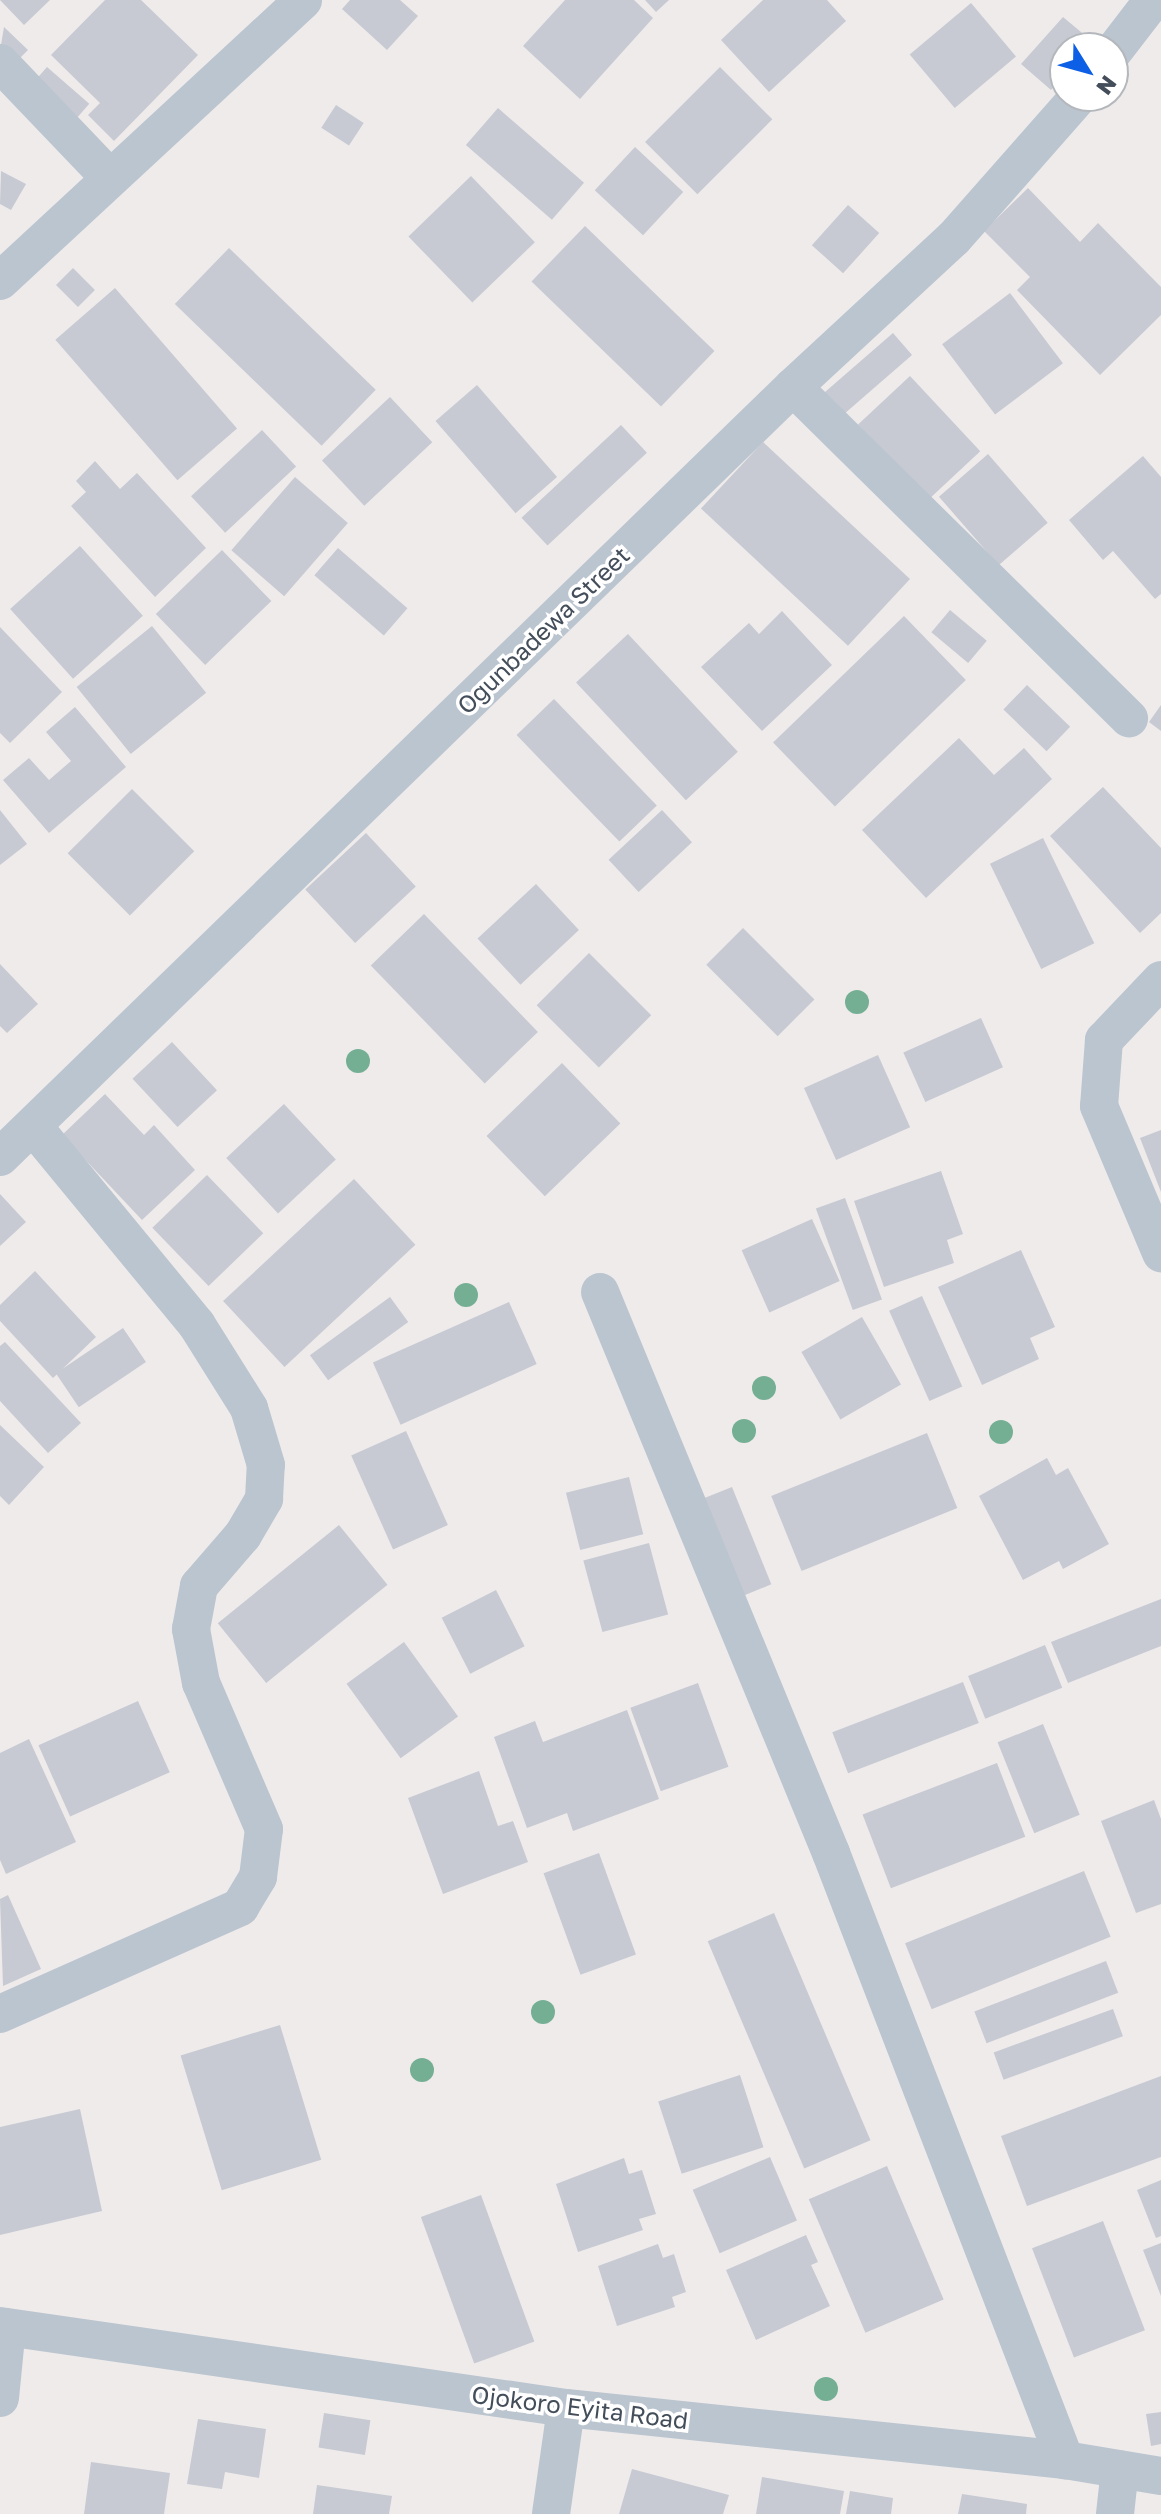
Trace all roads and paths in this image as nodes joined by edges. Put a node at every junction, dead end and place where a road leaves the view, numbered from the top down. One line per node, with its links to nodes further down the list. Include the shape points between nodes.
1 (303, 0): 6 (street)
2 (1153, 0): 3 (street)
3 (1128, 32)
4 (0, 63): 6 (street)
5 (1065, 112): 8 (street, Ogunbadewa Street, via 954,238)
6 (110, 178): 7 (street)
7 (0, 281)
8 (793, 387): 9 (street); 11 (street, Ogunbadewa Street)
9 (1129, 718)
10 (1161, 980): 13 (street, via 1104,1040 1099,1106)
11 (33, 1126): 12 (street, Ogunbadewa Street); 15 (street, via 197,1325 249,1408 266,1465 264,1499 243,1535 199,1586 191,1629 201,1683 264,1829 258,1877 240,1907)
12 (0, 1157)
13 (1161, 1253)
14 (600, 1292): 19 (street, via 831,1853)
15 (0, 2014)
16 (4, 2326): 17 (street); 18 (street, Ojokoro Eyita Road)
17 (0, 2398)
18 (566, 2408): 19 (street, Ojokoro Eyita Road); 22 (street)
19 (1065, 2460): 20 (street, Ojokoro Eyita Road)
20 (1120, 2469): 21 (street, Ojokoro Eyita Road); 23 (street)
21 (1161, 2476)
22 (551, 2514)
23 (1115, 2514)

